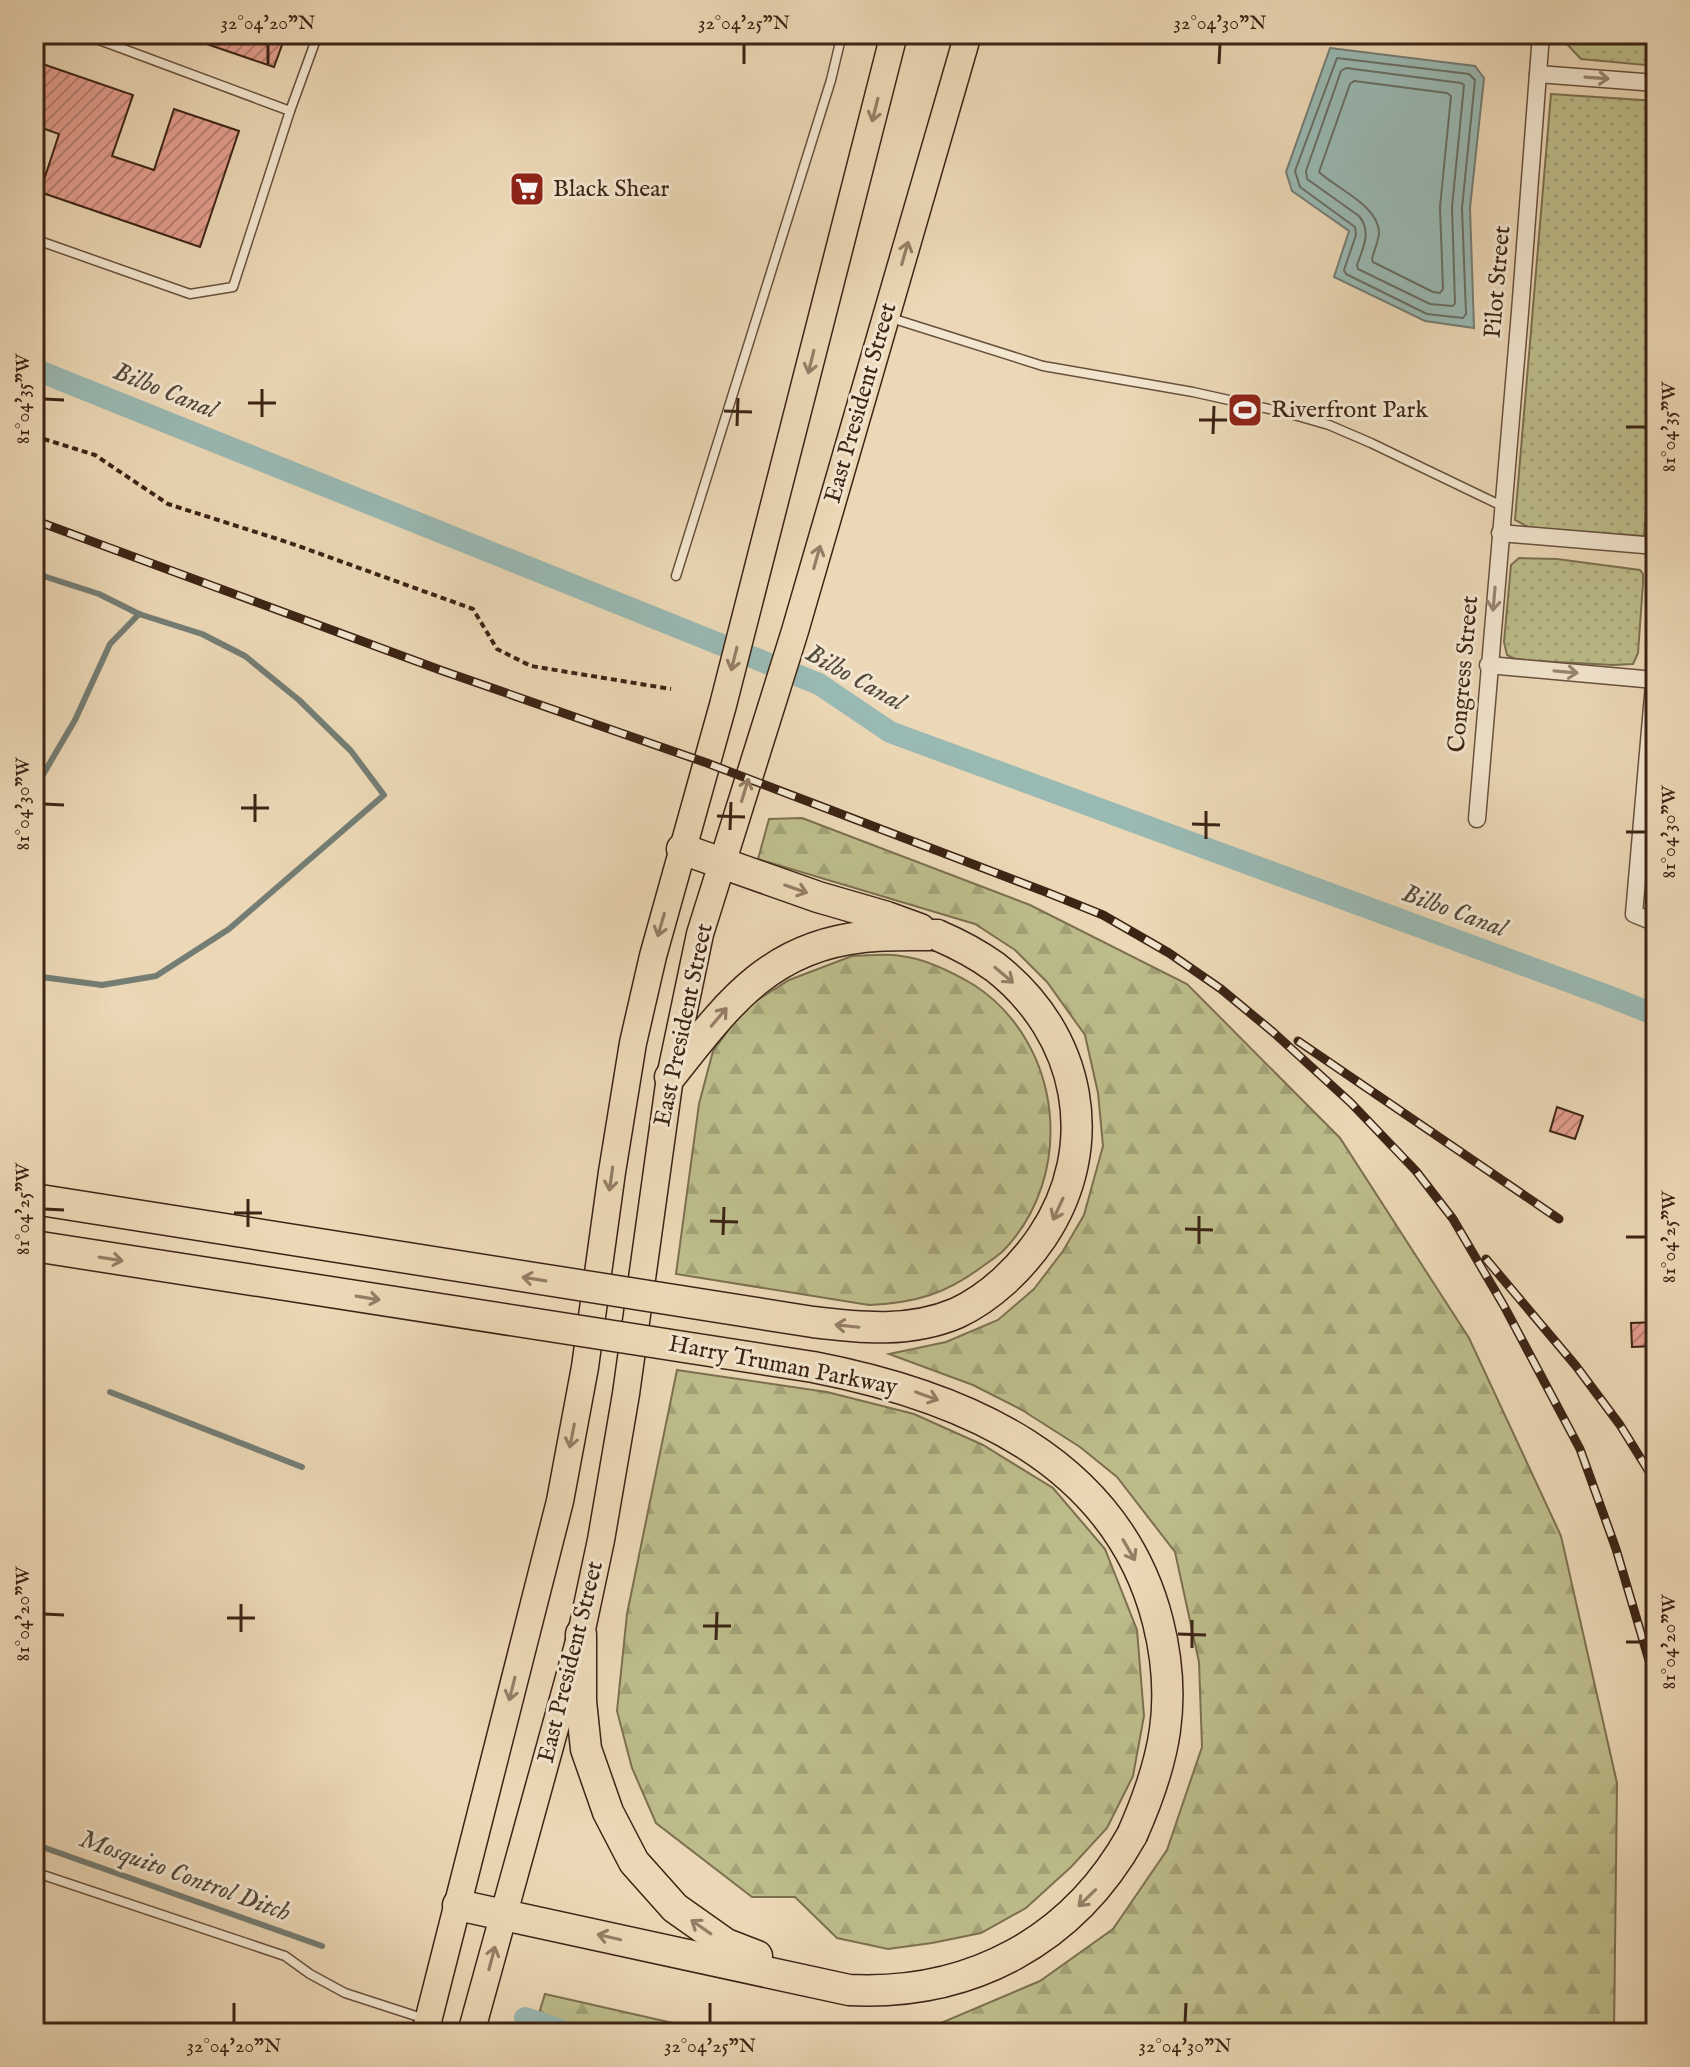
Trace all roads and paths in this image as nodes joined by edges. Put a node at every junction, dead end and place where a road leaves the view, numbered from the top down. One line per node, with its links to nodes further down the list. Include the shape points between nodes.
1 (83, 34): 9 (lane)
2 (318, 34): 9 (lane)
3 (842, 34): 16 (lane)
4 (894, 34): 23 (main road, East President Street, one-way to 23)
5 (968, 34): 11 (main road, East President Street, one-way to 5)
6 (1541, 34): 7 (street, Pilot Street)
7 (1538, 74): 8 (street, one-way to 8); 13 (street, Pilot Street)
8 (1656, 83)
9 (290, 111): 10 (lane, via 233,287 190,294)
10 (34, 239)
11 (886, 317): 13 (lane, via 1043,366 1193,392 1329,425); 24 (main road, East President Street, one-way to 11)
12 (34, 436): 20 (path, via 95,455 168,504 473,609 497,649 531,666)
13 (1502, 506): 14 (street, Pilot Street)
14 (1500, 533): 15 (street); 18 (street, Congress Street, one-way to 18)
15 (1656, 546)
16 (676, 576)
17 (1656, 661): 19 (street)
18 (1488, 665): 19 (street, one-way to 19); 22 (street, Congress Street)
19 (1655, 680): 21 (street)
20 (671, 689)
21 (1652, 743): 25 (street, via 1634,914)
22 (1477, 819)
23 (682, 849): 24 (highway, Harry Truman Parkway); 32 (main road, East President Street, one-way to 32, via 633,1043 560,1501)
24 (723, 864): 26 (highway, Harry Truman Parkway, one-way to 26); 27 (main road, East President Street, via 700,934)
25 (1656, 923)
26 (937, 935): 27 (highway, one-way to 26, via 751,984 804,950 861,937); 28 (highway, Harry Truman Parkway, one-way to 28, bridge, via 996,968 1039,1012 1067,1067 1077,1125 1065,1193 1031,1254 973,1304 935,1320 895,1328 813,1322)
27 (670, 1077): 30 (main road, East President Street, via 626,1394)
28 (34, 1199)
29 (34, 1246): 34 (highway, Harry Truman Parkway, one-way to 34, bridge, via 856,1375 933,1398 1005,1432 1068,1474 1095,1500 1132,1555 1162,1639 1168,1715 1150,1795 1118,1861 1097,1889 1013,1956 945,1982 879,1992)
30 (581, 1634): 33 (main road, East President Street); 34 (highway, one-way to 30, via 726,1944 675,1908 634,1862 608,1812 586,1749)
31 (34, 1872): 35 (lane, via 285,1956 345,1993)
32 (458, 1905): 33 (highway); 35 (main road, East President Street)
33 (504, 1914): 34 (highway, one-way to 33); 36 (main road, East President Street, one-way to 33)
34 (849, 1990)
35 (427, 2026)
36 (471, 2033)

